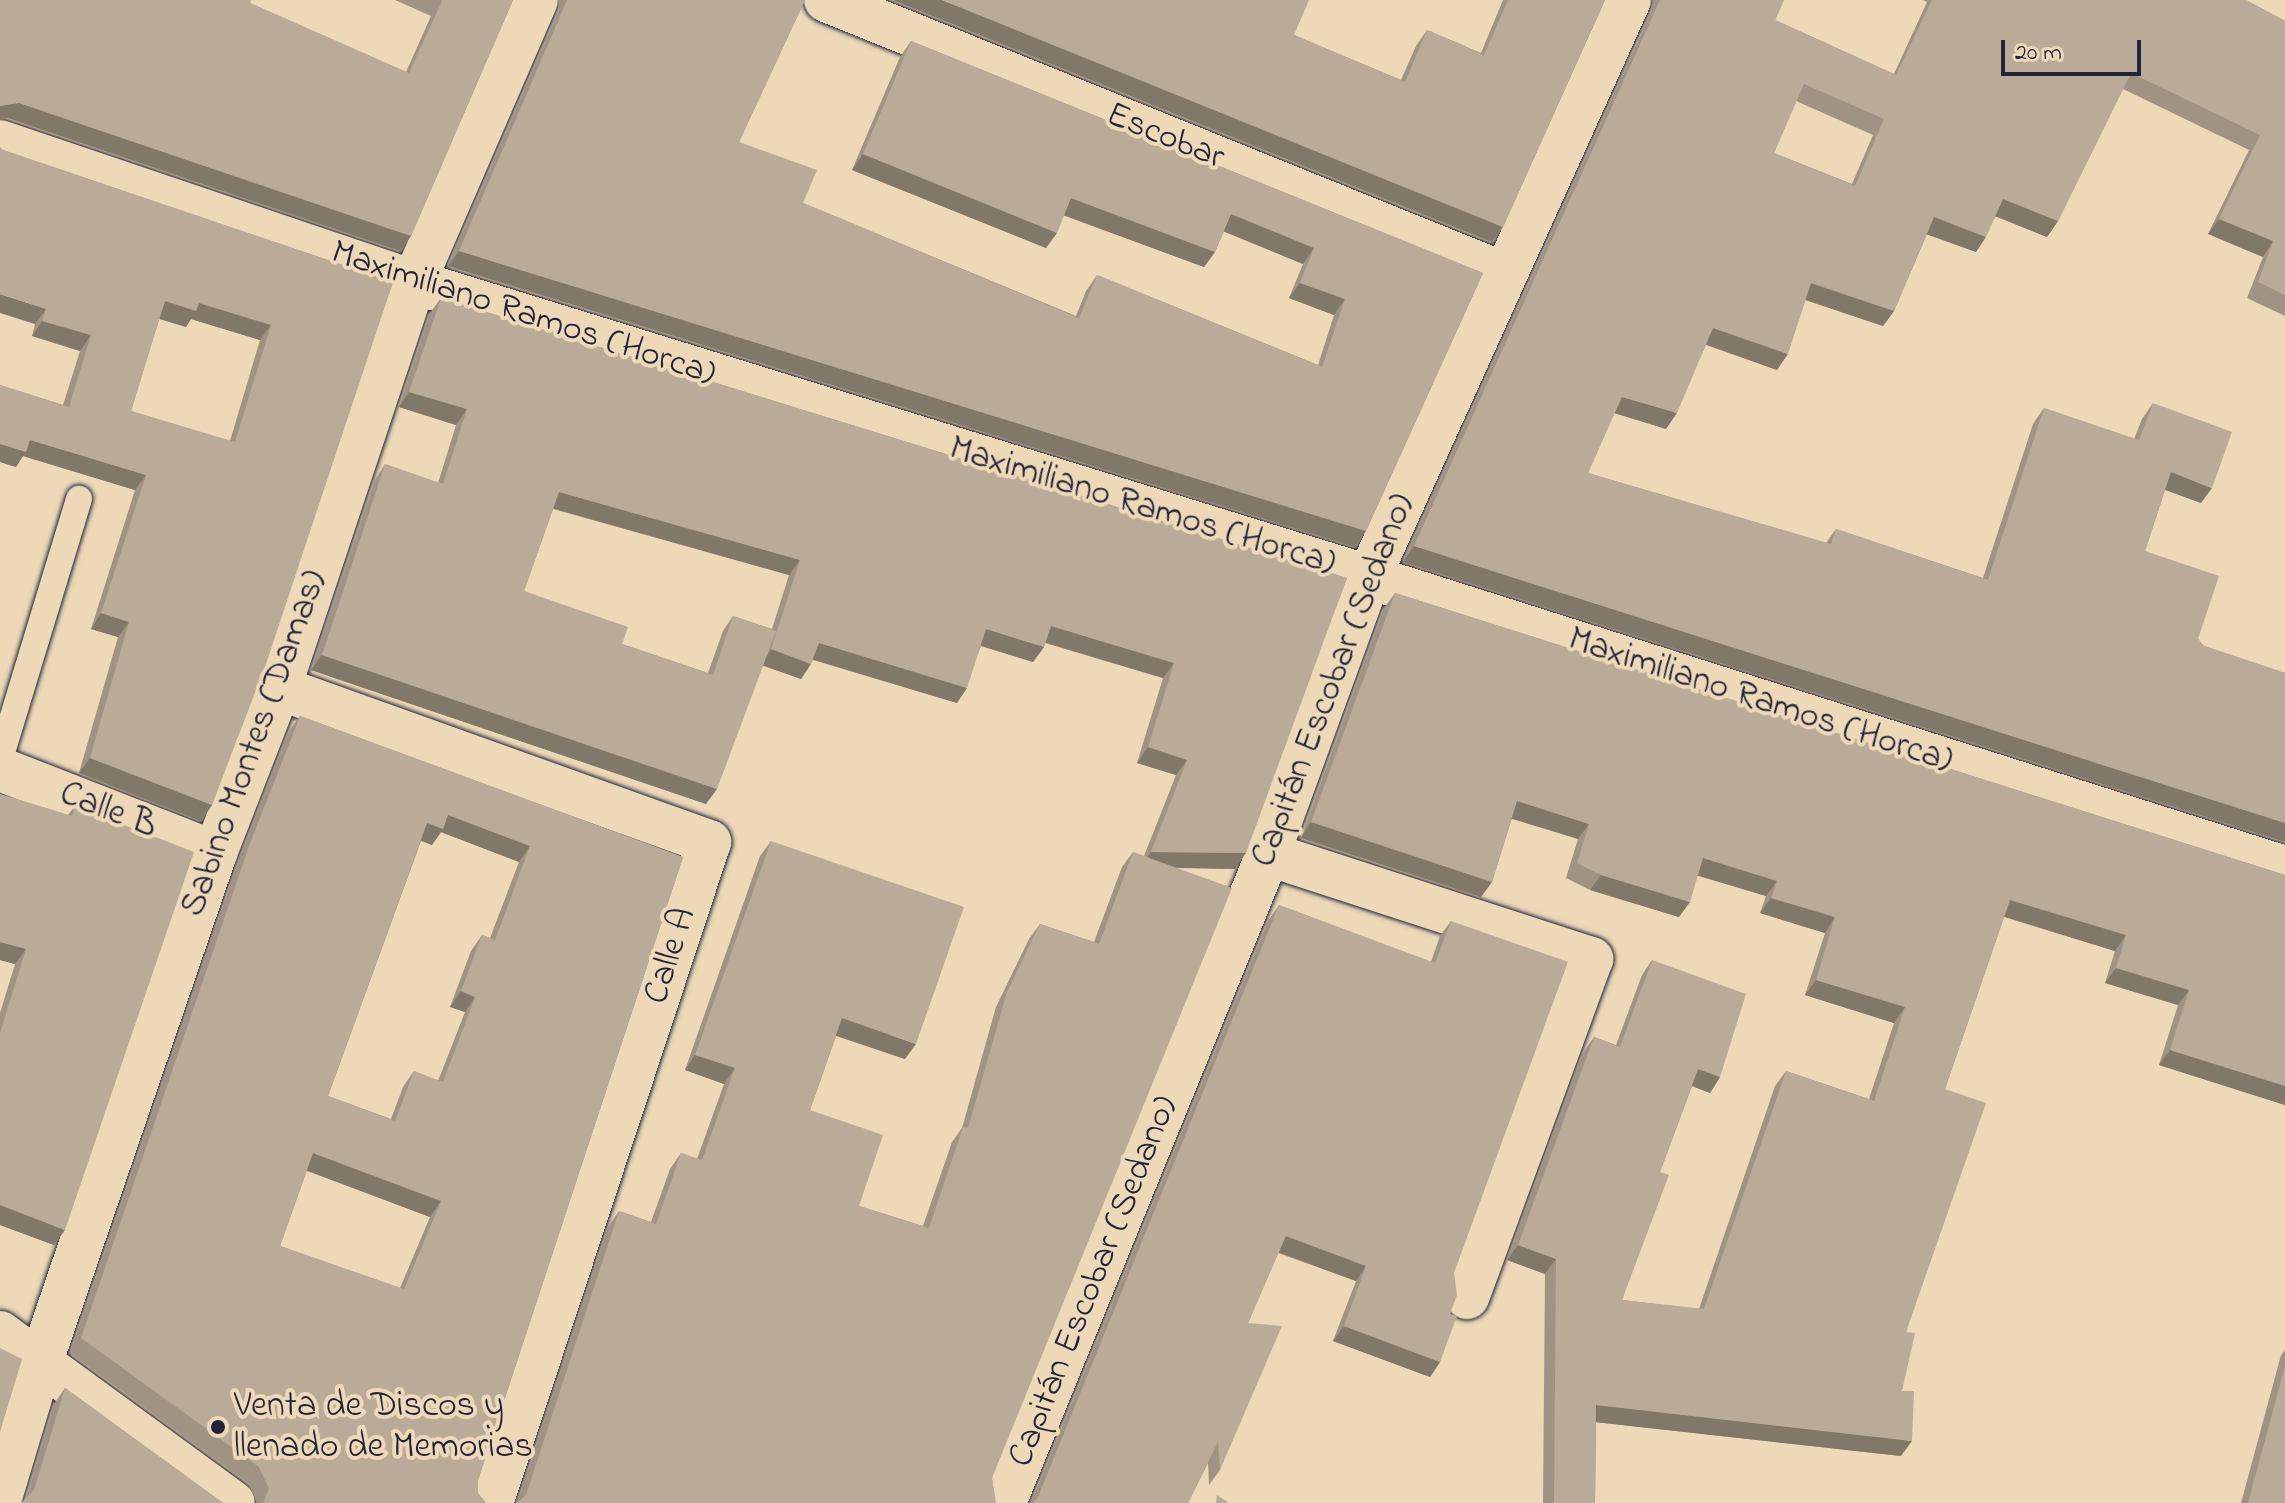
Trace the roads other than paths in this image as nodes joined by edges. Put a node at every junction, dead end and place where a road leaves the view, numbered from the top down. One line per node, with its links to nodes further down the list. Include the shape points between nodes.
1 (536, 0): 8 (street, Sabino Montes (Damas))
2 (826, 0): 7 (street, Escobar)
3 (1629, 0): 7 (street, Capitán Escobar (Sedano))
4 (2254, 0): 5 (street)
5 (2285, 14)
6 (0, 142): 8 (street, Maximiliano Ramos (Horca))
7 (1504, 274): 10 (street, Capitán Escobar (Sedano))
8 (414, 282): 10 (street, Maximiliano Ramos (Horca)); 11 (street, Sabino Montes (Damas))
9 (79, 499): 12 (lane)
10 (1369, 577): 15 (street, Capitán Escobar (Sedano)); 16 (street, Maximiliano Ramos (Horca))
11 (279, 688): 14 (street, Sabino Montes (Damas)); 22 (street, Calle A, via 709,842)
12 (0, 759)
13 (0, 769): 14 (street, Calle B)
14 (215, 853): 19 (street, Sabino Montes (Damas))
15 (1268, 854): 17 (street, via 1591,959); 23 (street, Capitán Escobar (Sedano))
16 (2285, 868)
17 (1467, 1297)
18 (0, 1333): 19 (street)
19 (41, 1361): 20 (street, Sabino Montes (Damas)); 21 (street)
20 (0, 1498)
21 (233, 1503)
22 (491, 1503)
23 (1004, 1503)

